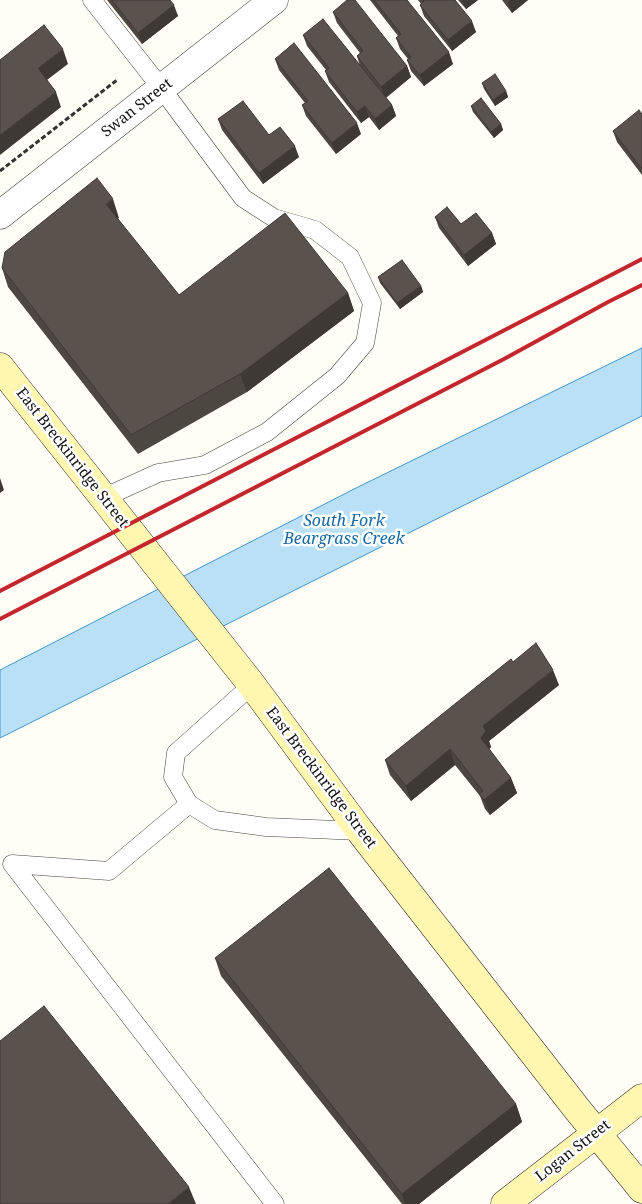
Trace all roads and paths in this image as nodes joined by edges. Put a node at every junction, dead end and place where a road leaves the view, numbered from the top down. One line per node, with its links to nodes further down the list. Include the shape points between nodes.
1 (92, 0): 3 (lane)
2 (274, 0): 4 (street, Swan Street)
3 (140, 62): 4 (lane); 5 (path)
4 (162, 89): 6 (street, Swan Street); 8 (lane, via 243,198 274,218 315,230 350,257 372,302 365,342 337,376 267,432 205,465 158,473)
5 (0, 171)
6 (0, 215)
7 (0, 367): 8 (street, East Breckinridge Street)
8 (103, 498): 9 (street, East Breckinridge Street)
9 (252, 684): 10 (lane, via 176,753 173,776); 11 (street, East Breckinridge Street)
10 (189, 804): 11 (lane, via 215,820 266,827); 12 (lane, via 109,871)
11 (360, 830): 14 (street, East Breckinridge Street)
12 (6, 862): 16 (lane)
13 (642, 1098): 14 (street, Logan Street)
14 (597, 1133): 15 (street, East Breckinridge Street); 17 (street, Logan Street)
15 (642, 1189)
16 (275, 1204)
17 (505, 1204)

